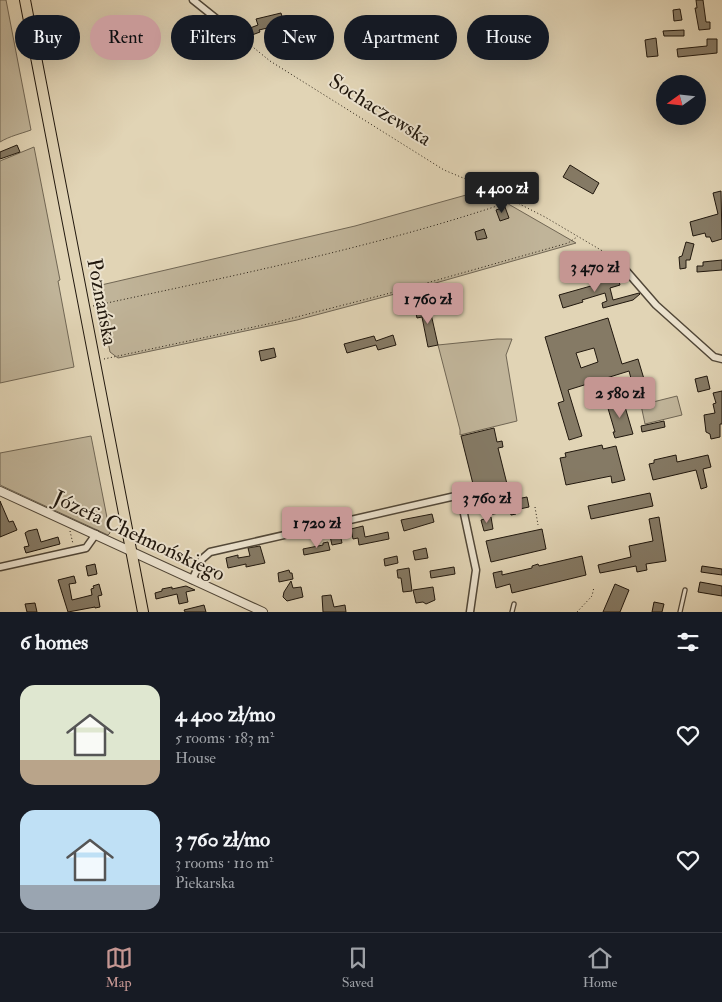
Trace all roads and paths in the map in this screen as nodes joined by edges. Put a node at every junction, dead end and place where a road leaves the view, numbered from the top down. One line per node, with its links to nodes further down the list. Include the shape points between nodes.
1 (25, 0): 17 (main road, Poznańska)
2 (192, 0): 3 (street)
3 (211, 15)
4 (254, 48): 5 (path, Sochaczewska, via 444,170)
5 (510, 199): 6 (path, Sochaczewska); 8 (path, via 448,222 371,243)
6 (577, 237): 7 (path, Sochaczewska); 9 (path, via 568,243 402,290 268,324)
7 (616, 259): 10 (street, via 656,305 714,357)
8 (91, 307)
9 (101, 359)
10 (722, 359)
11 (0, 491): 15 (street, Józefa Chełmońskiego)
12 (535, 507): 13 (path)
13 (538, 525)
14 (68, 528): 16 (path)
15 (96, 534): 16 (street, via 86,548); 17 (street, Józefa Chełmońskiego)
16 (74, 551): 18 (street)
17 (131, 551): 19 (street, Józefa Chełmońskiego); 23 (main road, Poznańska)
18 (0, 567)
19 (192, 580): 24 (street, Józefa Chełmońskiego); 25 (street, via 202,559 210,552 460,495 476,570)
20 (594, 587): 27 (path, via 592,596)
21 (685, 590): 28 (lane)
22 (514, 604): 26 (lane)
23 (143, 612)
24 (263, 612)
25 (470, 612)
26 (512, 612)
27 (577, 612)
28 (680, 612)

